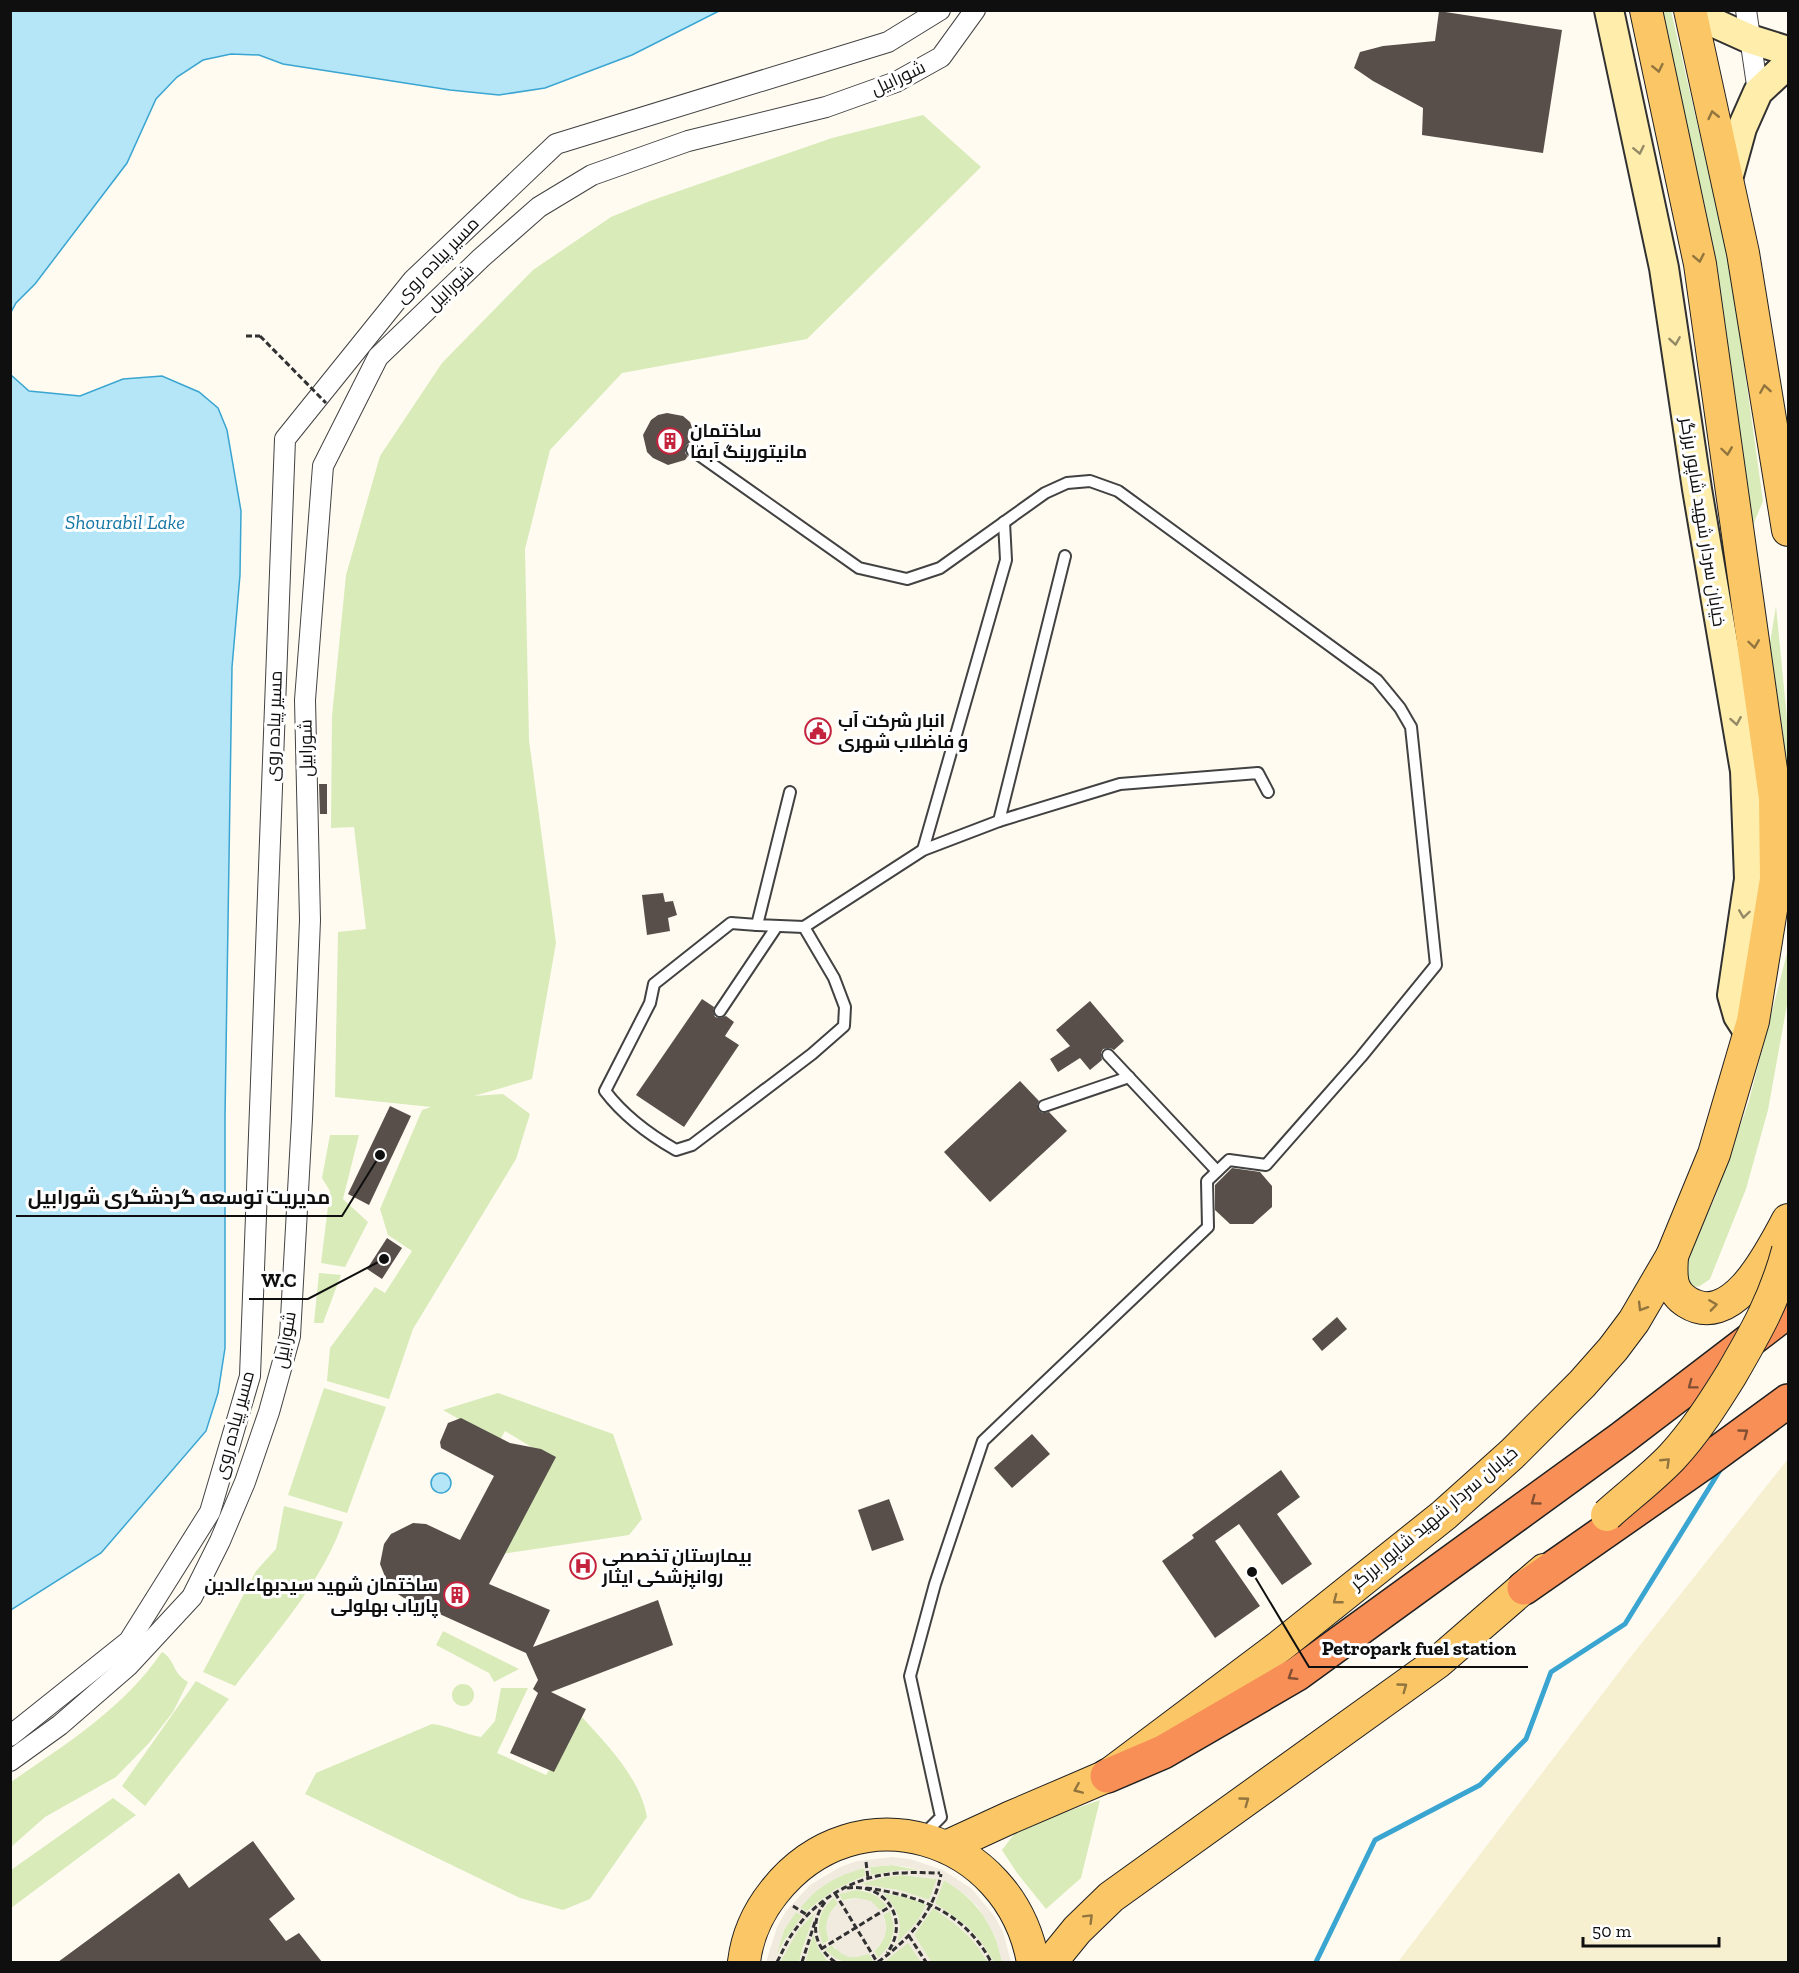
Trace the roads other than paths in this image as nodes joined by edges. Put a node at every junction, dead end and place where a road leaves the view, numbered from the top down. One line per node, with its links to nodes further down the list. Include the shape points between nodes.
1 (940, 10): 35 (street, مسیر پیاده روی, via 888,42 556,144 413,279 285,439 250,1376 210,1512 129,1641)
2 (975, 10): 36 (street, شورابیل, via 941,57 896,82 826,108 688,141 592,176 539,207 378,357 323,466 305,700 310,920 290,1336 245,1482 192,1597 128,1666 60,1725)
3 (1610, 10): 24 (main road, خیابان سردار شهید شاپور برزگر, one-way to 24, via 1664,268 1744,771 1749,879 1732,995 1738,1016)
4 (1646, 10): 24 (main road, خیابان سردار شهید شاپور برزگر, one-way to 24, via 1700,264 1775,798 1776,879)
5 (1746, 10): 7 (street)
6 (1690, 11): 7 (main road); 11 (main road, one-way to 6)
7 (1750, 39): 8 (main road); 10 (street)
8 (1788, 51)
9 (1788, 64): 10 (main road)
10 (1758, 92): 11 (main road, via 1742,128)
11 (1728, 179): 14 (main road, one-way to 11)
12 (692, 450): 13 (lane, via 859,568 879,574 907,579 940,568)
13 (1004, 522): 19 (lane, via 1006,560); 28 (lane, via 1045,493 1067,483 1090,481 1118,491 1377,680 1411,727 1436,965 1361,1058 1266,1165 1229,1160)
14 (1788, 530)
15 (1065, 556): 18 (lane)
16 (790, 792): 20 (lane)
17 (1268, 792): 18 (lane, via 1258,773 1120,784)
18 (999, 821): 19 (lane)
19 (923, 850): 22 (lane)
20 (757, 925): 21 (lane); 22 (lane, via 731,922 654,984 650,1003 605,1090 618,1108 676,1150 692,1145 844,1026 845,1007 834,978)
21 (777, 926): 22 (lane); 23 (lane)
22 (804, 927)
23 (720, 1011)
24 (1749, 1033): 31 (main road, خیابان سردار شهید شاپور برزگر, via 1714,1154)
25 (1108, 1055): 26 (lane)
26 (1129, 1077): 27 (lane); 28 (lane)
27 (1044, 1106)
28 (1217, 1171): 38 (lane, via 1207,1181 1208,1227 982,1441 934,1584 910,1676 941,1817)
29 (1788, 1220): 31 (main road, one-way to 29, via 1670,1281 1677,1293 1686,1302 1713,1307 1750,1282)
30 (1788, 1250): 34 (main road, one-way to 30, bridge, via 1670,1458 1710,1408 1768,1310)
31 (1672, 1256): 37 (main road, خیابان سردار شهید شاپور برزگر, one-way to 37, via 1613,1349 1512,1454 1444,1515)
32 (1788, 1311): 37 (highway, one-way to 37, via 1622,1438 1297,1674 1163,1752)
33 (1788, 1401): 34 (highway, one-way to 33)
34 (1524, 1588): 41 (main road, one-way to 34, via 1111,1896 1438,1662)
35 (10, 1736)
36 (10, 1761)
37 (1107, 1776): 38 (main road, خیابان سردار شهید شاپور برزگر, one-way to 38, via 1010,1818)
38 (938, 1862): 39 (main road, via 893,1835 851,1840 832,1847 813,1857 768,1899 750,1936); 40 (main road, via 971,1860 1001,1888 1023,1924)
39 (744, 1962)
40 (1033, 1962)
41 (1051, 1962)

